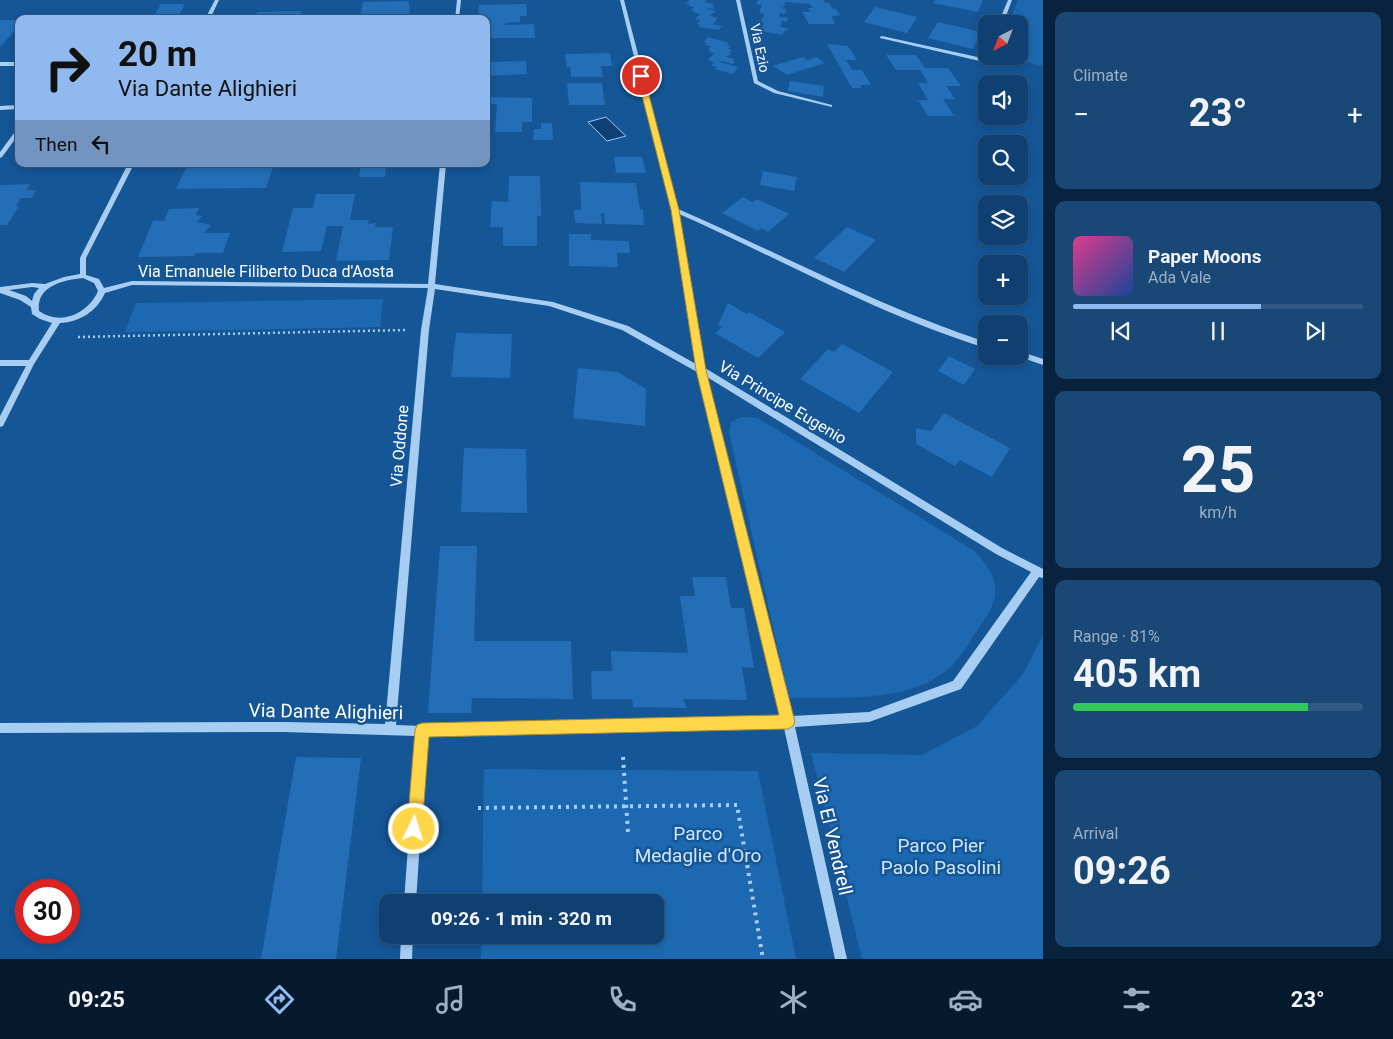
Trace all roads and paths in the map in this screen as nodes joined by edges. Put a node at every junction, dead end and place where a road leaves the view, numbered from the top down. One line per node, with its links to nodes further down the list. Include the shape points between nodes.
1 (217, 0): 6 (street)
2 (459, 0): 7 (street)
3 (622, 0): 20 (street, Via El Vendrell)
4 (738, 0): 13 (street, Via Ezio, via 756,82 776,92)
5 (1010, 0): 8 (street)
6 (208, 15)
7 (457, 15)
8 (1004, 15)
9 (882, 37): 10 (street)
10 (978, 59)
11 (0, 64): 12 (street)
12 (15, 64)
13 (830, 106)
14 (15, 107): 15 (street)
15 (0, 108)
16 (15, 135): 17 (street)
17 (0, 156)
18 (129, 167): 21 (street, via 83,258)
19 (443, 167): 22 (street, Via Oddone)
20 (675, 210): 30 (street, via 896,312); 35 (street, Via El Vendrell)
21 (83, 276): 23 (street, via 64,279); 25 (street, via 97,281)
22 (431, 286): 25 (street, Via Emanuele Filiberto Duca d'Aosta, via 132,283); 28 (street, Via Oddone); 35 (street, Via Principe Eugenio, via 550,304 625,328)
23 (47, 287): 24 (street, via 32,285); 26 (street)
24 (0, 289): 26 (street)
25 (102, 291): 27 (street, via 101,298 88,311)
26 (34, 306): 27 (street, via 40,317)
27 (57, 321): 29 (street)
28 (425, 330): 29 (path); 41 (street, Via Oddone)
29 (46, 337): 34 (street)
30 (978, 341)
31 (1028, 357): 32 (street)
32 (1043, 362)
33 (0, 363): 34 (street)
34 (31, 363): 36 (street)
35 (701, 370): 37 (street, Via Principe Eugenio); 38 (street, Via El Vendrell)
36 (0, 424)
37 (1040, 573): 38 (street, Via Dante Alighieri, via 957,685 869,717)
38 (788, 722): 40 (street, Via Dante Alighieri); 50 (street, Via El Vendrell)
39 (0, 728): 41 (street, Via Dante Alighieri, via 284,726)
40 (422, 730): 41 (street, Via Dante Alighieri); 46 (street)
41 (390, 731)
42 (623, 757): 43 (path)
43 (626, 807): 44 (path); 45 (path); 49 (path, via 737,806)
44 (478, 808)
45 (628, 832)
46 (411, 894)
47 (407, 944): 48 (street)
48 (406, 959)
49 (763, 959)
50 (841, 959)

